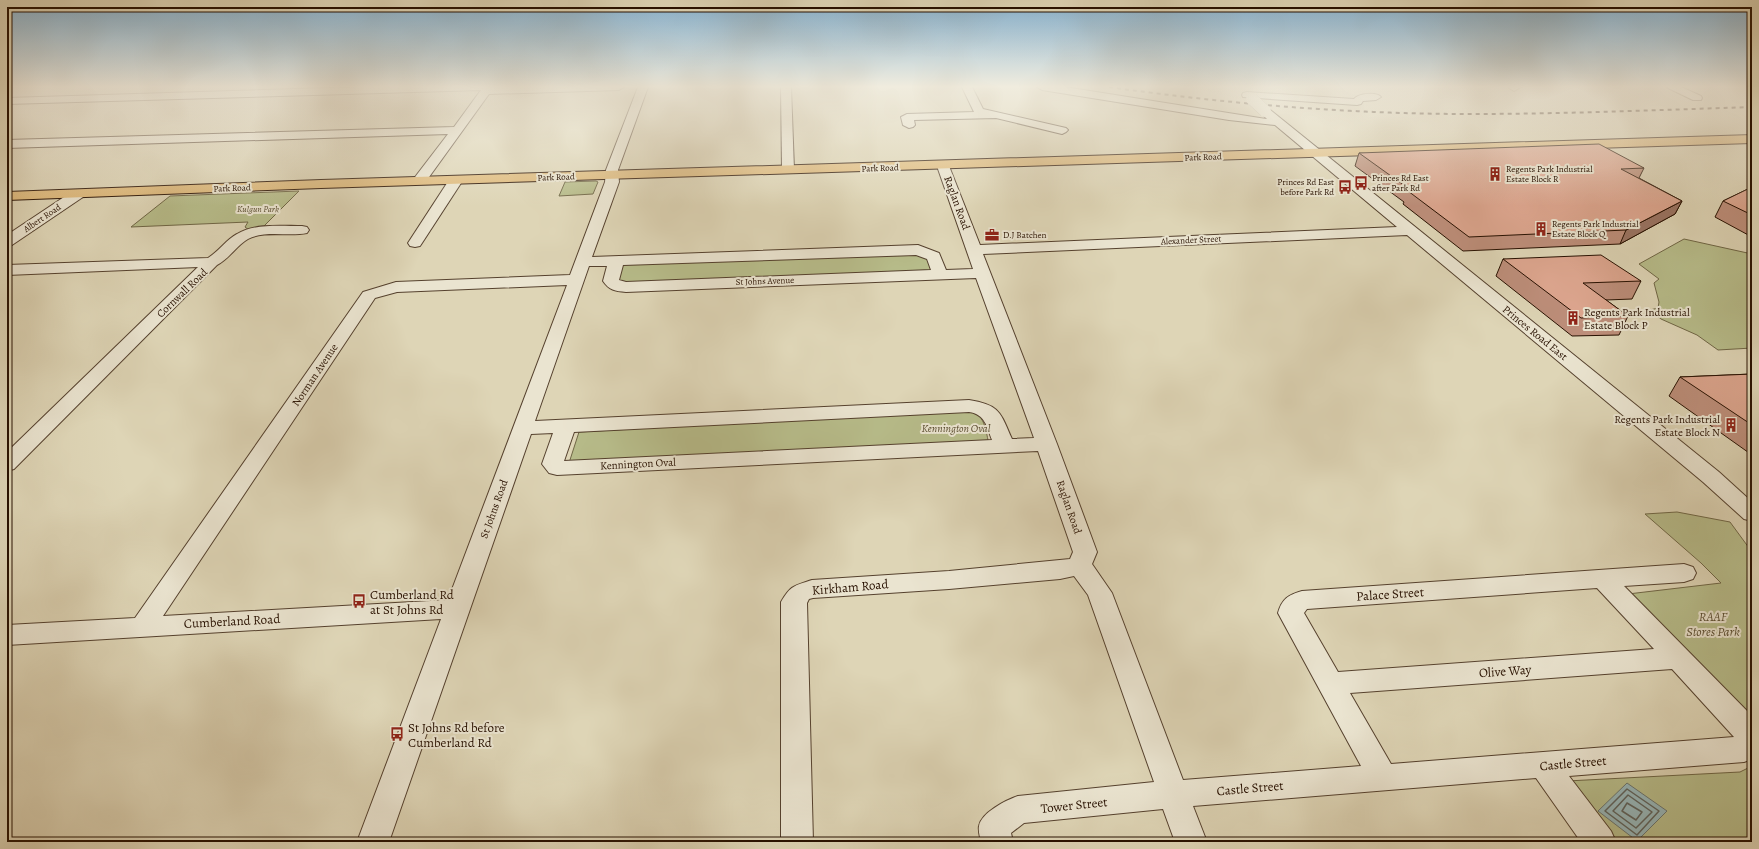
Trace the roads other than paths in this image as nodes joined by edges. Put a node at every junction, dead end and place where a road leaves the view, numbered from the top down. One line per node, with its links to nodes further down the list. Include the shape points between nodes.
1 (459, 127): 6 (street)
2 (628, 127): 13 (street, St Johns Road)
3 (787, 127): 12 (street)
4 (1047, 127): 7 (street)
5 (1285, 127): 10 (street, Princes Road East)
6 (456, 130): 9 (street); 15 (street)
7 (1062, 130)
8 (1752, 139): 10 (main road, Park Road)
9 (7, 144)
10 (1317, 154): 11 (main road, Park Road); 19 (street, Princes Road East)
11 (943, 166): 12 (main road, Park Road); 22 (street, Raglan Road)
12 (788, 170): 13 (main road, Park Road)
13 (612, 175): 14 (main road, Park Road); 26 (street, St Johns Road, via 612,182)
14 (456, 180): 15 (main road, Park Road); 21 (street)
15 (419, 181): 16 (main road, Park Road)
16 (78, 194): 17 (main road, Park Road); 20 (street, Albert Road)
17 (7, 196)
18 (302, 230): 24 (street, via 246,235 220,258)
19 (1409, 230): 22 (street, Alexander Street); 34 (street, Princes Road East, via 1711,477)
20 (7, 242)
21 (415, 243)
22 (973, 250): 27 (street, Raglan Road)
23 (616, 262): 26 (street); 28 (street, via 918,250 934,256); 28 (street, St Johns Avenue, via 611,281 616,286 626,287)
24 (209, 263): 25 (street, Cornwall Road); 33 (street, Cornwall Road, via 208,267)
25 (7, 270)
26 (579, 271): 30 (street, St Johns Road); 39 (street, Norman Avenue, via 396,287 369,295)
27 (982, 273): 28 (street, St Johns Avenue); 31 (street, Raglan Road)
28 (940, 275)
29 (565, 427): 30 (street); 32 (street, via 969,406 983,408 992,416); 32 (street, Kennington Oval, via 553,464 557,468)
30 (523, 428): 38 (street, St Johns Road)
31 (1047, 444): 32 (street, Kennington Oval); 35 (street, Raglan Road, via 1085,552)
32 (1004, 445)
33 (7, 464)
34 (1752, 514)
35 (1078, 566): 45 (street, via 1100,593); 47 (street, Kirkham Road, via 1060,570 949,580 812,589 800,594 794,602)
36 (1684, 573): 37 (street, Palace Street)
37 (1603, 579): 41 (street, Castle Street); 42 (street, Palace Street, via 1302,600 1293,605 1291,613)
38 (458, 609): 39 (street, Cumberland Road); 46 (street, St Johns Road)
39 (143, 626): 40 (street, Cumberland Road)
40 (7, 635)
41 (1679, 658): 42 (street, Olive Way); 43 (street, Castle Street, via 1745,728 1750,740 1744,749)
42 (1330, 683): 44 (street, Palace Street)
43 (1543, 766): 44 (street, Castle Street); 50 (street)
44 (1383, 777): 45 (street, Castle Street)
45 (1173, 794): 48 (street, Tower Street, via 1018,810 994,827); 49 (street)
46 (373, 842)
47 (796, 842)
48 (997, 842)
49 (1191, 842)
50 (1600, 842)

